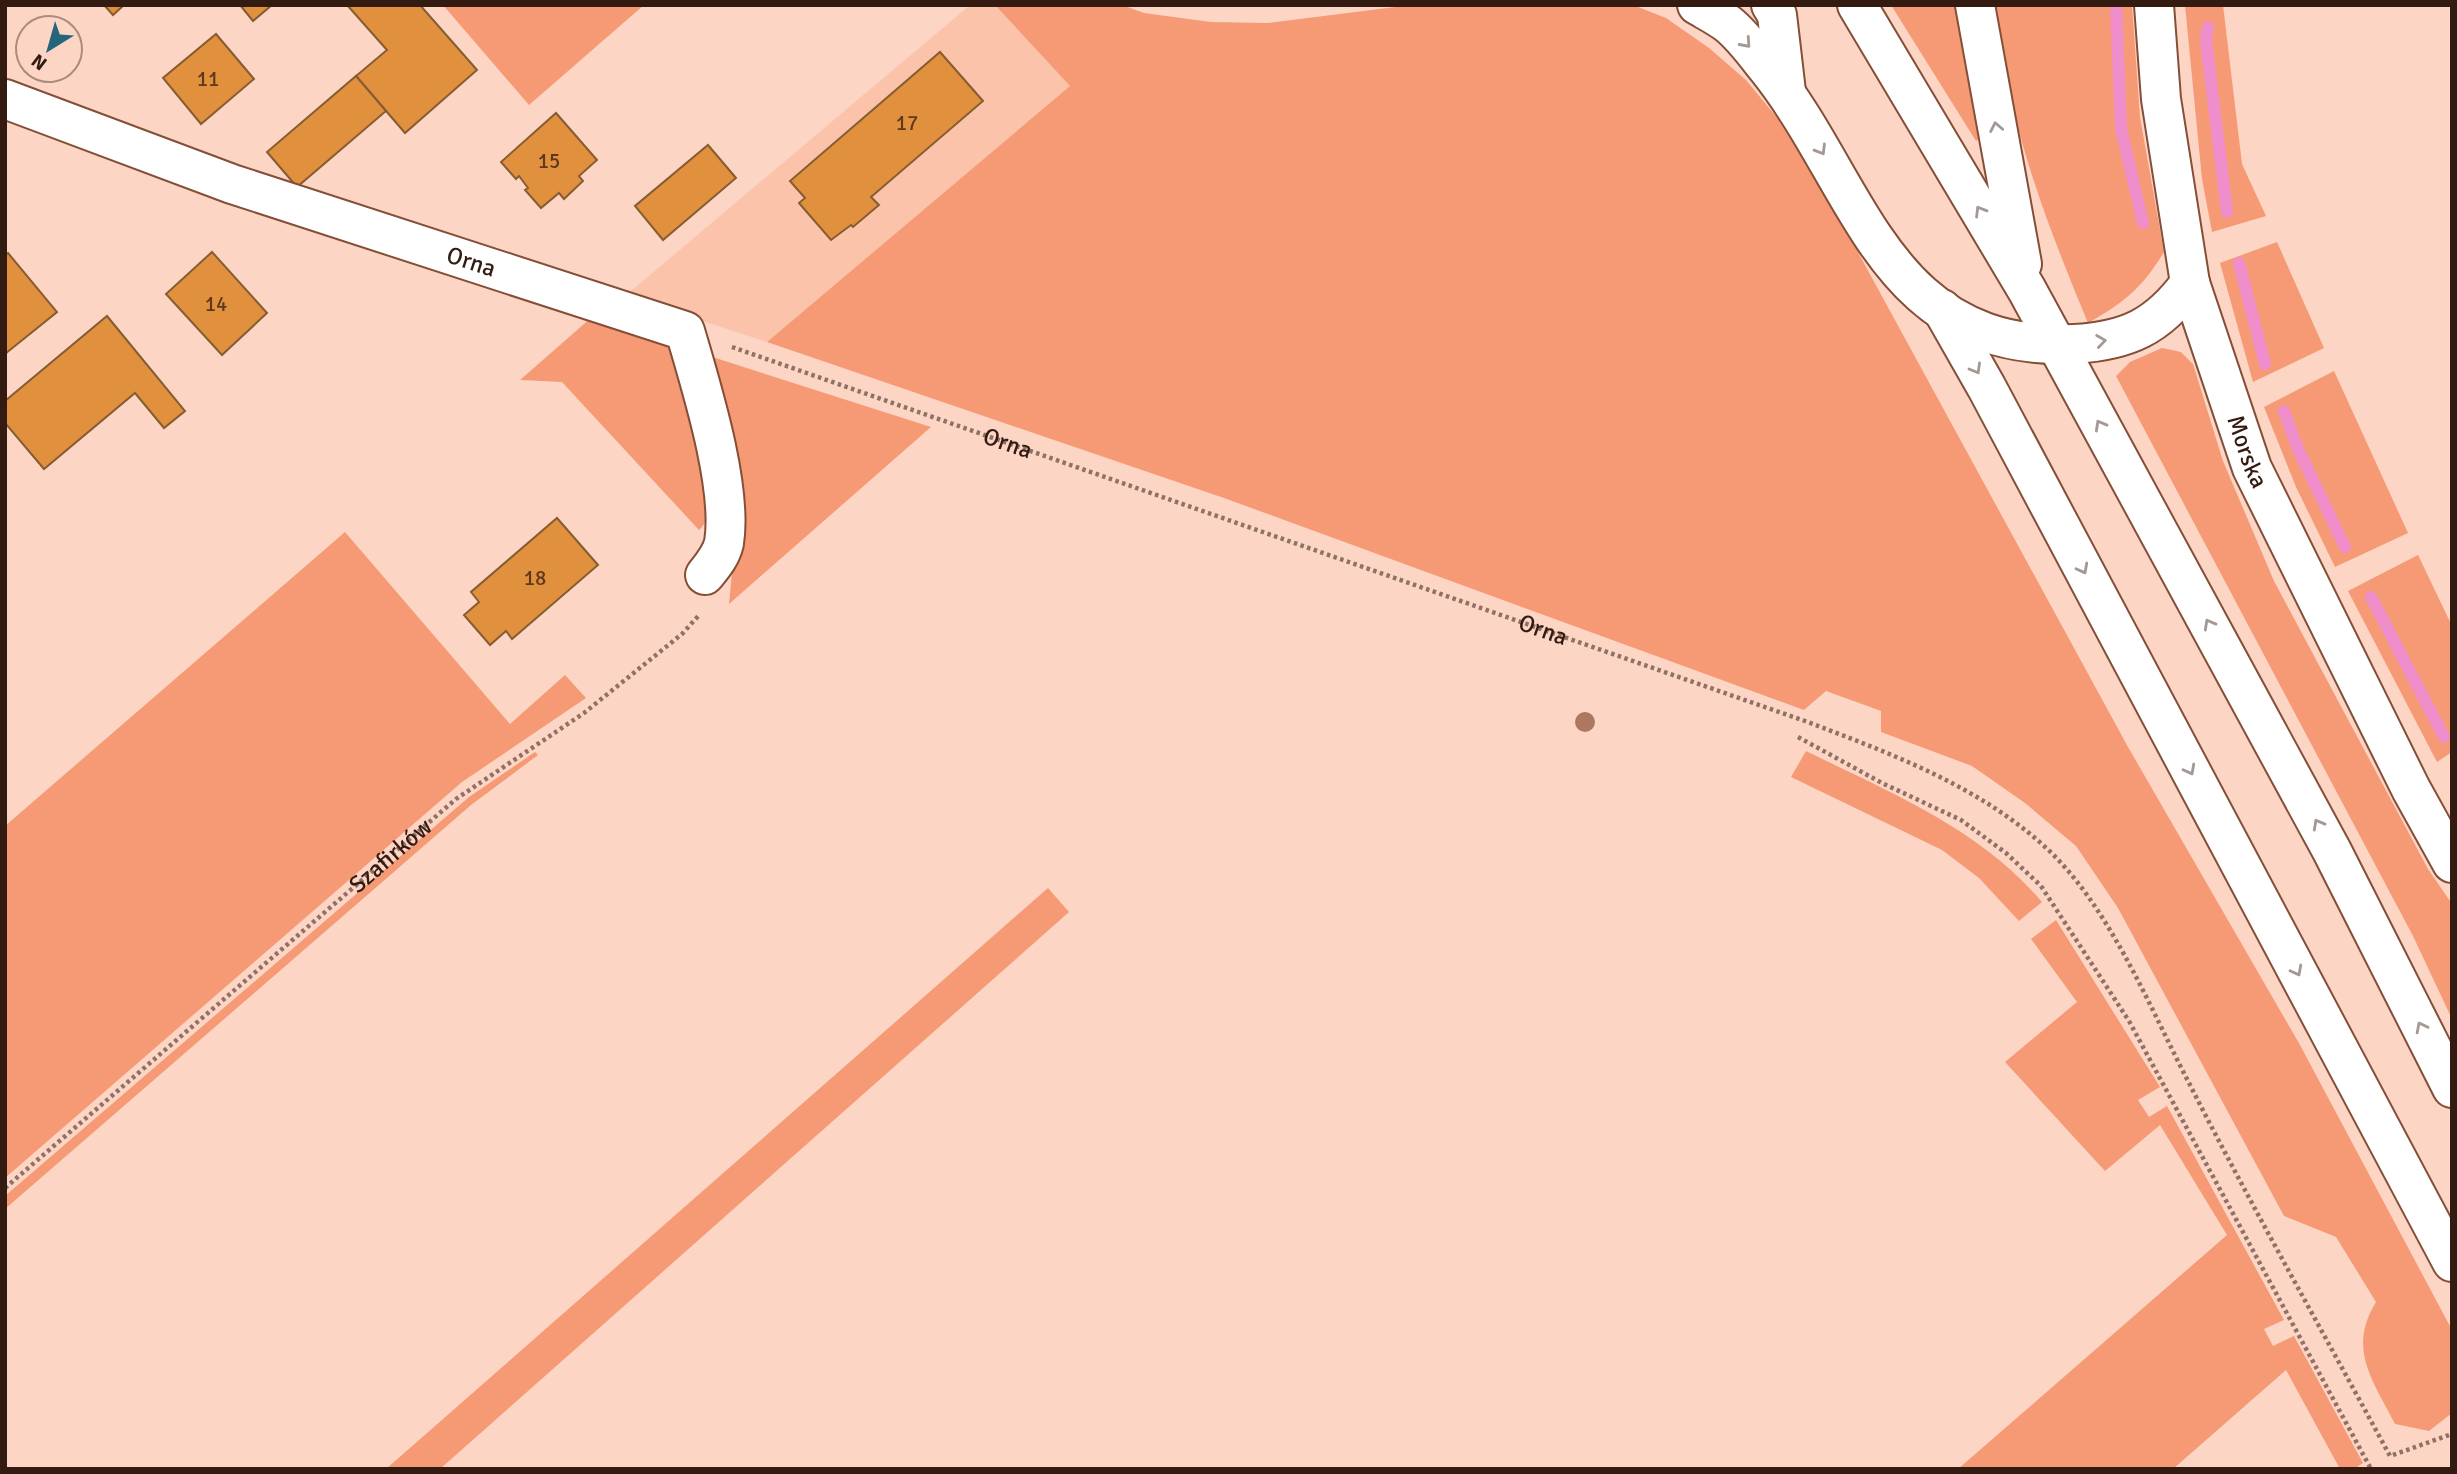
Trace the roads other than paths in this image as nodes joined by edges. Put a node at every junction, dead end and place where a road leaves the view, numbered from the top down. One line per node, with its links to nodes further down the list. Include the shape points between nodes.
1 (1696, 5): 6 (main road, one-way to 6, via 1728,24)
2 (1771, 5): 6 (main road, via 1777,15)
3 (1857, 5): 9 (main road, one-way to 3)
4 (1975, 5): 9 (main road, one-way to 4)
5 (2154, 5): 8 (main road, Morska, via 2161,99)
6 (1786, 92): 10 (main road, one-way to 10, via 1880,250 1912,287)
7 (5, 99): 12 (main road, Orna, via 232,184 685,331 707,407 724,509 724,542)
8 (2190, 283): 11 (main road, one-way to 8, via 2107,342 2151,323 2170,310); 13 (main road, Morska, via 2252,468)
9 (2027, 290): 11 (main road)
10 (1942, 309): 11 (main road, via 1978,330); 15 (main road, one-way to 15)
11 (2056, 344): 14 (main road, one-way to 11, via 2332,851)
12 (705, 575)
13 (2452, 863)
14 (2452, 1088)
15 (2452, 1262)

